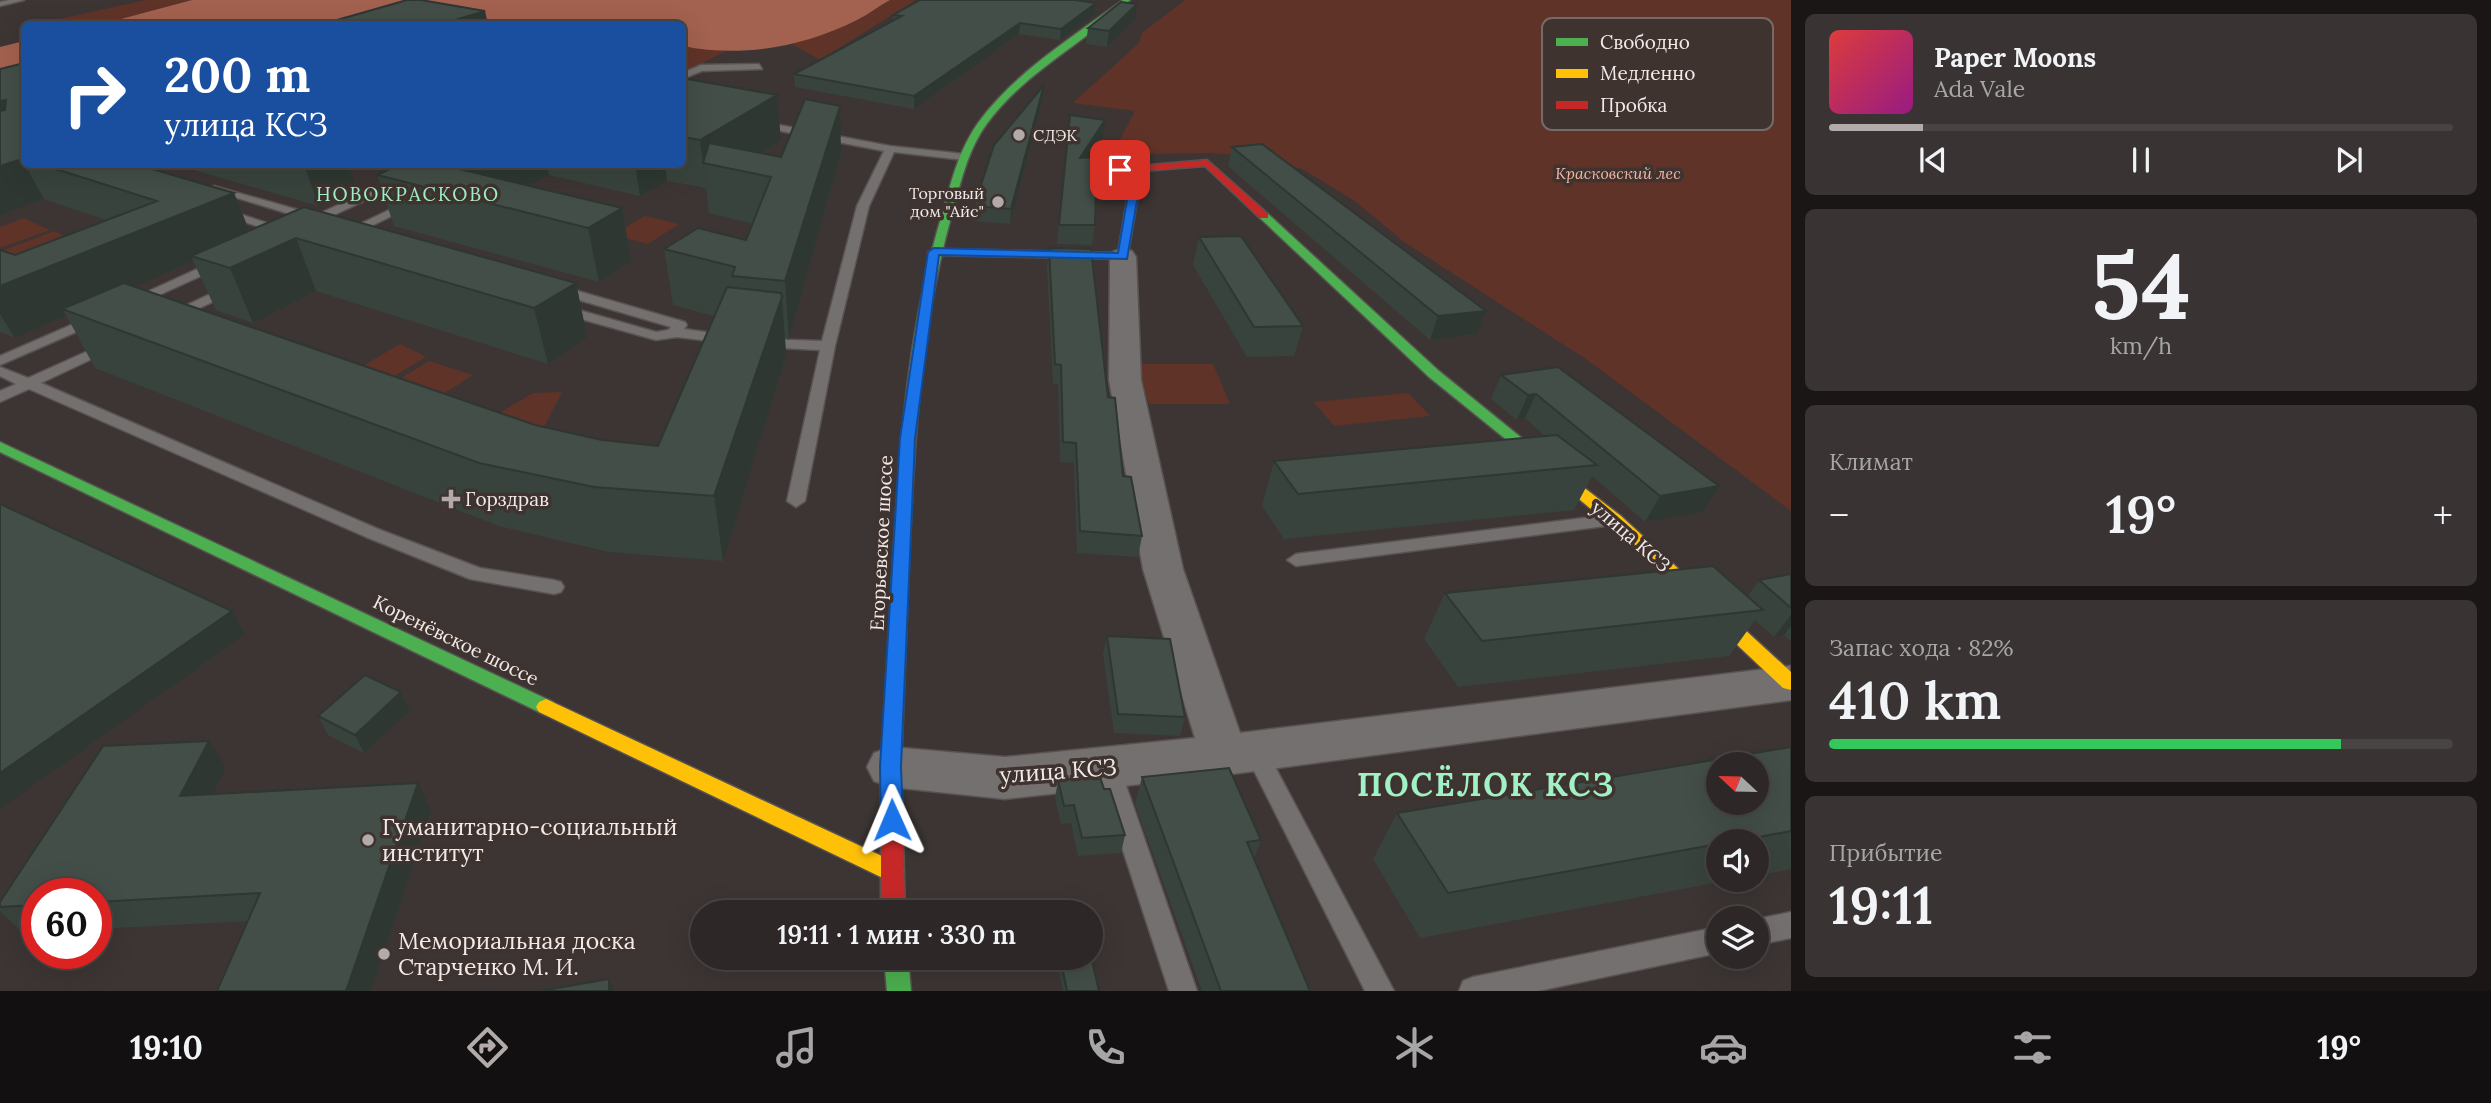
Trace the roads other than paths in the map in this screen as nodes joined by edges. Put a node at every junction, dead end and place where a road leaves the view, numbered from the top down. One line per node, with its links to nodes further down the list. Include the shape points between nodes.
1 (20, 0): 3 (lane)
2 (1121, 1): 8 (main road, Егорьевское шоссе, via 998,105)
3 (0, 4)
4 (759, 67): 5 (lane, via 701,68)
5 (686, 74)
6 (748, 122): 7 (lane)
7 (890, 149): 8 (lane); 28 (lane, via 863,206)
8 (964, 157): 19 (main road, Егорьевское шоссе)
9 (430, 168): 13 (lane)
10 (206, 186): 13 (lane)
11 (419, 200): 14 (lane)
12 (211, 208): 15 (lane)
13 (318, 219): 15 (lane)
14 (353, 231): 16 (lane); 18 (lane, via 329,242)
15 (289, 232): 17 (lane)
16 (377, 238)
17 (263, 243)
18 (354, 249)
19 (934, 252): 20 (main road); 40 (main road, Егорьевское шоссе, via 907,438)
20 (1123, 257): 35 (main road, улица КСЗ, via 1134,189 1120,170 1207,163 1434,374); 39 (street, улица КСЗ, via 1125,380 1163,569)
21 (226, 260): 29 (lane)
22 (241, 284): 25 (lane)
23 (545, 286): 26 (lane, via 675,322 680,325)
24 (551, 306): 26 (lane, via 656,336)
25 (155, 324)
26 (675, 331): 28 (lane)
27 (118, 341): 31 (lane)
28 (828, 346): 34 (lane)
29 (0, 361)
30 (0, 371): 31 (lane)
31 (28, 383): 32 (lane); 37 (lane, via 477,574)
32 (0, 397)
33 (0, 446): 42 (main road, Коренёвское шоссе)
34 (796, 501)
35 (1615, 520): 36 (lane); 38 (main road, улица КСЗ)
36 (1296, 560)
37 (554, 587)
38 (1790, 683): 39 (street, улица КСЗ)
39 (1240, 753): 41 (street, улица КСЗ); 50 (lane)
40 (891, 767): 41 (street, улица КСЗ, via 1005,778); 42 (main road, Егорьевское шоссе)
41 (1108, 768): 49 (lane)
42 (893, 872): 43 (main road, Егорьевское шоссе)
43 (893, 900)
44 (1791, 925): 45 (lane)
45 (1769, 930)
46 (1706, 942): 51 (lane)
47 (897, 970): 48 (main road)
48 (899, 991)
49 (1183, 991)
50 (1380, 991)
51 (1473, 991)

